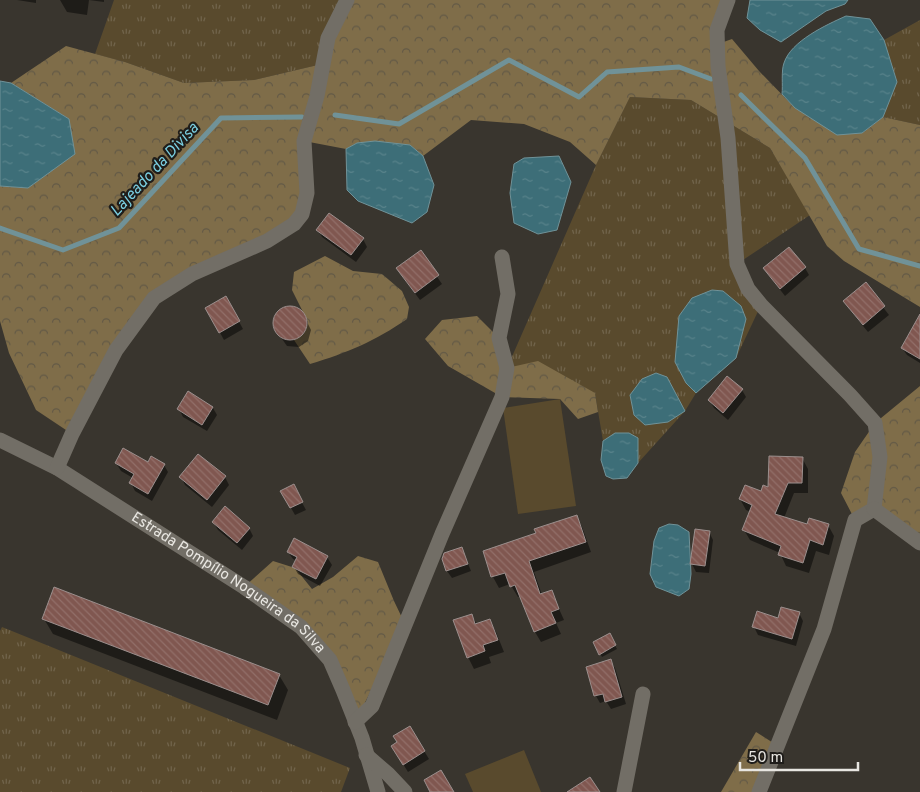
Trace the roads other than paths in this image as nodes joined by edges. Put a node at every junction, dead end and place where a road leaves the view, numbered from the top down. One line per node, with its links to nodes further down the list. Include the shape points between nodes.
1 (347, 0): 5 (street, via 328,38 304,141 307,193 302,214 294,224 267,241 192,274 154,298 116,350)
2 (728, 0): 6 (street, via 718,30 718,66 728,138 737,264 748,289 761,306 875,423 880,457)
3 (502, 257): 9 (street, via 508,294 500,338 507,368 502,397 372,706)
4 (0, 440): 5 (street, Estrada Pompílio Nogueira da Silva)
5 (58, 468): 9 (street, Estrada Pompílio Nogueira da Silva, via 301,627 330,660)
6 (874, 509): 7 (street); 14 (street, via 855,520 824,629)
7 (920, 543)
8 (643, 694): 13 (street)
9 (356, 722): 10 (street, Estrada Pompílio Nogueira da Silva)
10 (366, 755): 11 (street, Estrada Pompílio Nogueira da Silva); 12 (street)
11 (378, 792)
12 (405, 792)
13 (624, 792)
14 (759, 792)

